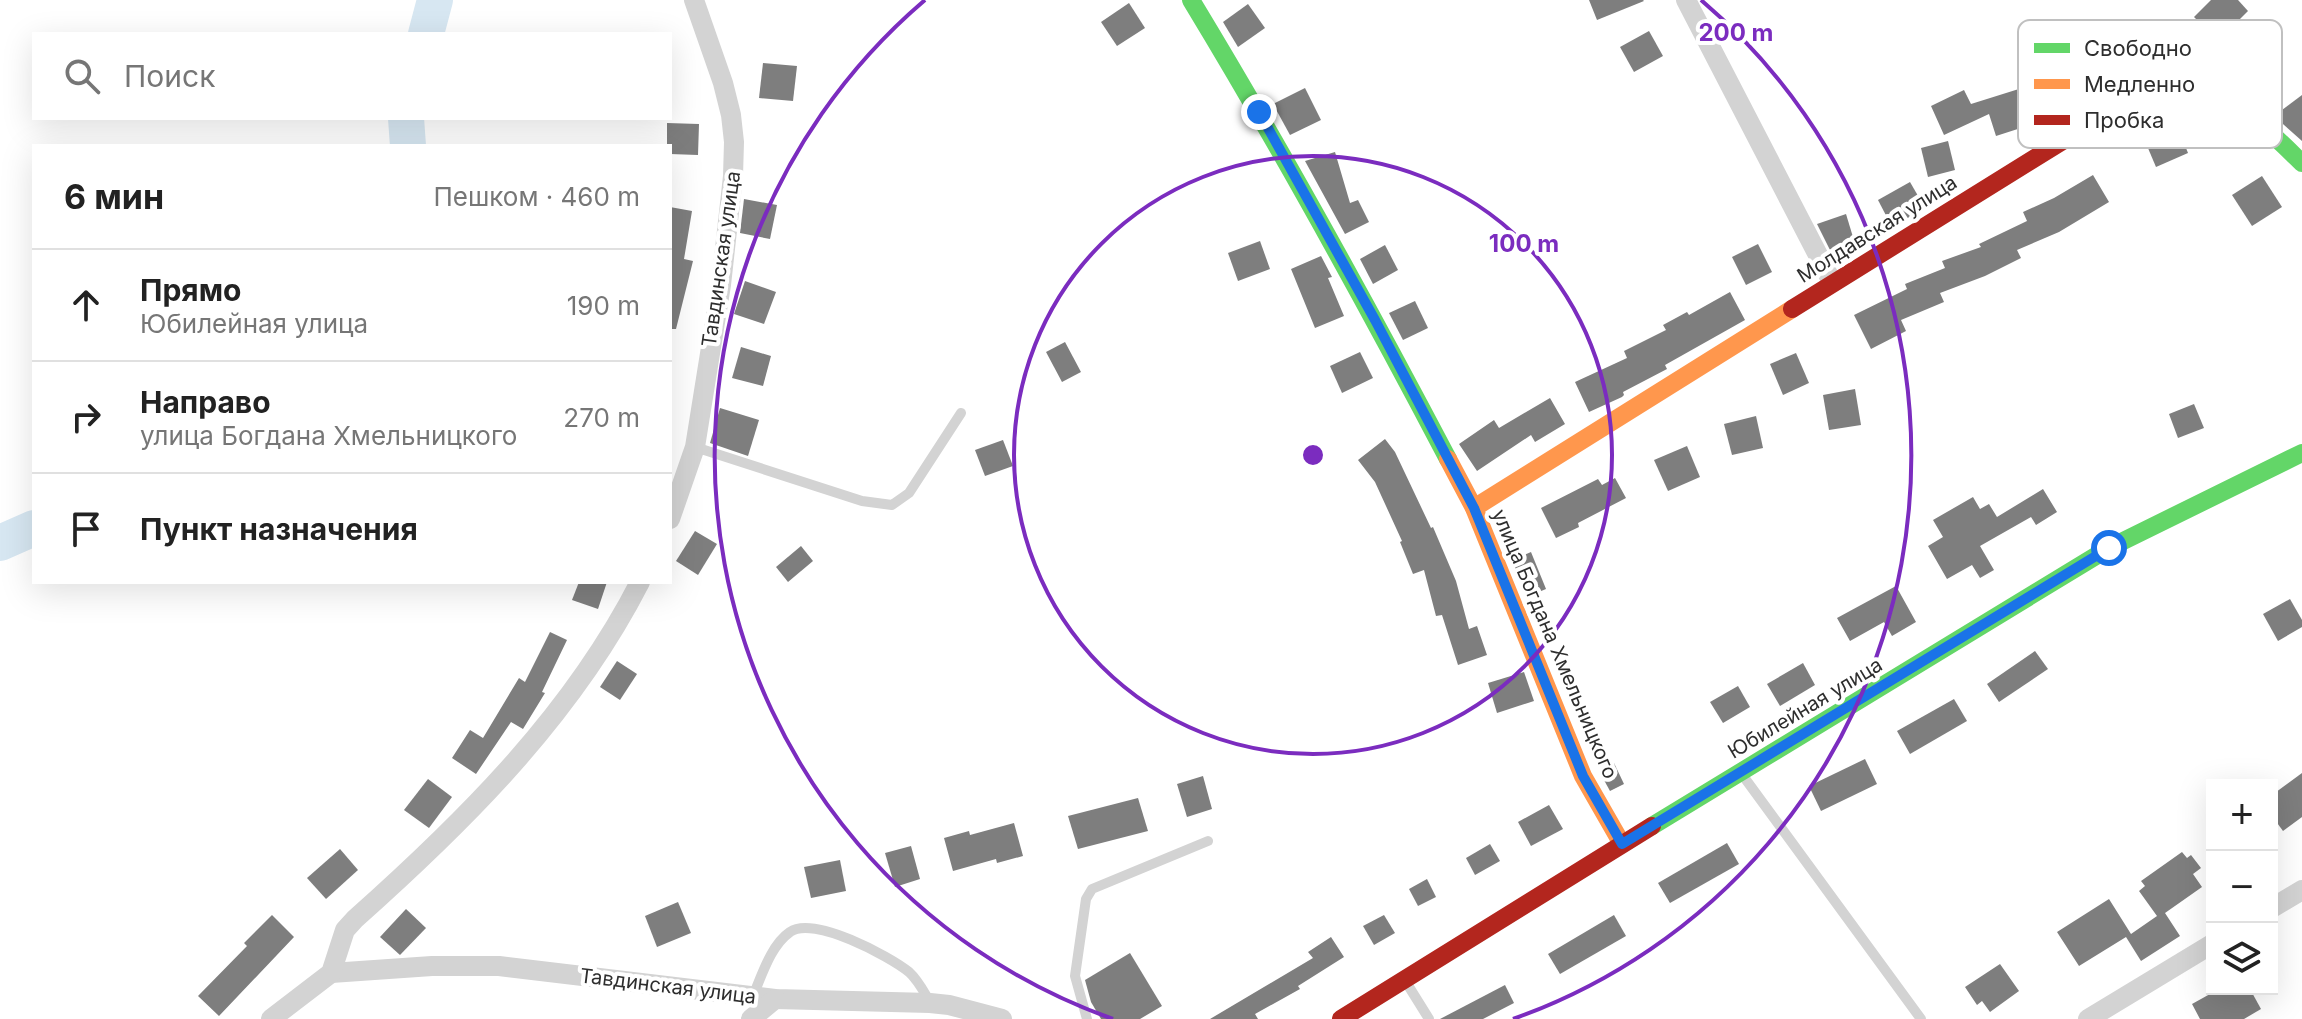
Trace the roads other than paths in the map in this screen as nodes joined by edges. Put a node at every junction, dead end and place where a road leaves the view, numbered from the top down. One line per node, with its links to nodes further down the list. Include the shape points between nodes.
1 (694, 0): 9 (street, Тавдинская улица, via 723,83 734,142 721,285)
2 (1191, 0): 11 (street, улица Богдана Хмельницкого, via 1259,112)
3 (1686, 0): 7 (street)
4 (2282, 144): 6 (street, Молдавская улица)
5 (2049, 148): 7 (street, Молдавская улица)
6 (2302, 163)
7 (1832, 282): 11 (street, Молдавская улица)
8 (961, 413): 9 (lane, via 909,493 892,505 862,501)
9 (695, 447): 12 (street, Тавдинская улица)
10 (2302, 453): 14 (street, Юбилейная улица, via 2109,548)
11 (1474, 508): 16 (street, улица Богдана Хмельницкого, via 1583,776)
12 (672, 513)
13 (639, 584): 20 (street, via 587,670 513,765 345,930)
14 (1741, 773): 16 (street, Юбилейная улица); 31 (lane)
15 (1208, 841): 28 (lane, via 1092,889 1075,976)
16 (1622, 844): 21 (street, Юбилейная улица)
17 (2302, 890): 18 (street)
18 (2278, 904)
19 (2206, 948): 32 (street)
20 (331, 973): 22 (street, Тавдинская улица, via 499,966); 25 (street)
21 (1405, 980): 29 (street, Юбилейная улица); 30 (lane)
22 (753, 996): 23 (street, Тавдинская улица); 24 (lane, via 783,938 804,928 870,947 912,974)
23 (775, 999): 24 (street, Тавдинская улица); 26 (street)
24 (930, 1003): 27 (street, Тавдинская улица)
25 (271, 1019)
26 (751, 1019)
27 (1002, 1019)
28 (1087, 1019)
29 (1341, 1019)
30 (1429, 1019)
31 (1921, 1019)
32 (2088, 1019)

